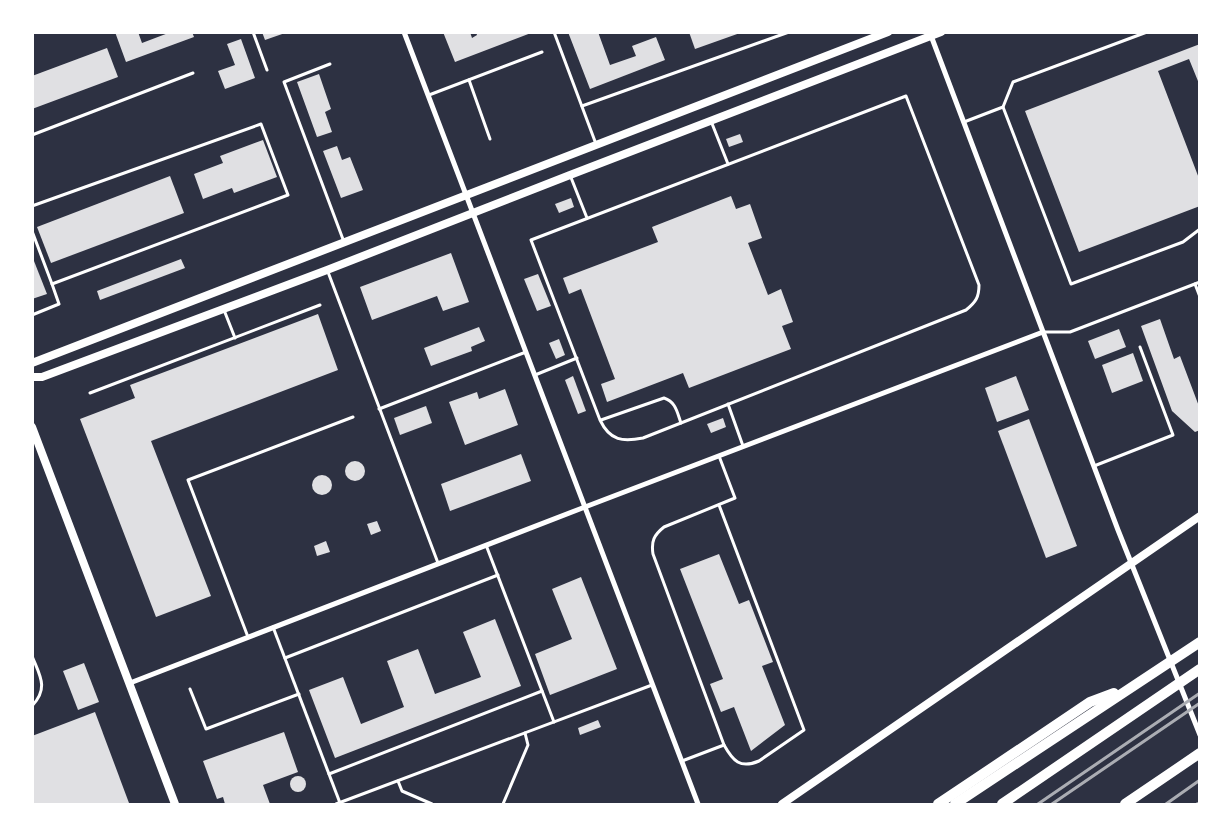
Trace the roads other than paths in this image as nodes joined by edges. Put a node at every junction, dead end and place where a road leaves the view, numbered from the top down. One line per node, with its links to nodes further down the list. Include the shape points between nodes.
1 (253, 32): 11 (lane)
2 (404, 32): 14 (street)
3 (554, 32): 15 (lane)
4 (789, 32): 15 (lane)
5 (888, 32): 21 (street)
6 (941, 32): 8 (street)
7 (1146, 32): 16 (lane, via 1013,82)
8 (930, 34): 17 (street); 18 (street)
9 (542, 52): 13 (lane)
10 (330, 64): 30 (lane, via 284,82)
11 (267, 70)
12 (193, 73): 19 (lane)
13 (469, 80): 14 (lane); 20 (lane)
14 (428, 96): 24 (street)
15 (582, 106): 21 (lane)
16 (1003, 107): 18 (lane); 28 (lane, via 1071,284 1183,242)
17 (711, 121): 22 (lane); 23 (street)
18 (964, 122): 39 (street)
19 (32, 135)
20 (490, 139)
21 (597, 145): 24 (street)
22 (728, 164): 27 (lane); 48 (lane, via 906,96 979,285 979,296 966,310)
23 (570, 175): 26 (street); 27 (lane)
24 (466, 195): 26 (street); 30 (street)
25 (32, 206): 33 (lane, via 260,124 288,195)
26 (472, 213): 31 (street); 42 (street)
27 (587, 218): 43 (lane, via 532,240)
28 (1200, 229)
29 (32, 232): 33 (lane)
30 (344, 242): 44 (street)
31 (327, 270): 37 (street); 49 (lane)
32 (1200, 282): 34 (lane)
33 (52, 284): 38 (lane, via 60,304)
34 (1195, 284): 35 (lane); 39 (lane, via 1070,332)
35 (1200, 297)
36 (320, 305): 40 (lane)
37 (224, 308): 40 (lane); 46 (street, via 42,377)
38 (32, 315)
39 (1043, 332): 54 (street); 56 (street)
40 (235, 338): 47 (lane)
41 (1140, 347): 56 (lane, via 1173,435)
42 (526, 352): 45 (street); 49 (lane)
43 (577, 358): 45 (lane); 51 (lane)
44 (32, 363)
45 (535, 375): 58 (street)
46 (32, 377)
47 (90, 393)
48 (728, 404): 52 (lane); 54 (lane)
49 (379, 409): 62 (lane)
50 (353, 418): 65 (lane, via 188,480)
51 (600, 420): 52 (lane, via 610,435 631,440); 52 (lane, via 664,398 674,405)
52 (681, 423)
53 (32, 427): 70 (street)
54 (743, 446): 55 (street)
55 (719, 456): 57 (lane, via 735,498); 58 (street)
56 (1094, 466): 61 (street)
57 (719, 505): 80 (lane, via 664,528 656,533 652,543 653,554); 80 (lane, via 804,730 752,764 737,762 730,757)
58 (585, 506): 60 (street); 71 (street)
59 (1200, 516): 61 (street)
60 (486, 545): 62 (street); 63 (lane)
61 (1131, 562): 79 (street); 92 (street)
62 (438, 563): 64 (street)
63 (498, 575): 68 (lane); 74 (lane)
64 (273, 627): 65 (street); 68 (lane)
65 (248, 637): 70 (street)
66 (1200, 642): 72 (highway)
67 (32, 656): 76 (lane, via 42,683 40,698)
68 (285, 658): 75 (lane)
69 (1200, 669): 95 (highway)
70 (130, 683): 86 (street)
71 (653, 685): 77 (lane); 82 (street)
72 (1131, 687): 93 (highway, via 1090,702); 94 (highway)
73 (190, 689): 75 (lane, via 206,729)
74 (542, 691): 77 (lane); 83 (lane)
75 (299, 694): 83 (lane)
76 (32, 706)
77 (554, 722): 78 (lane)
78 (525, 733): 84 (lane); 90 (lane, via 528,745)
79 (1200, 735)
80 (724, 745): 82 (lane)
81 (1200, 753): 96 (highway)
82 (682, 762): 91 (street)
83 (329, 774): 87 (lane)
84 (398, 781): 85 (lane); 89 (lane, via 402,791)
85 (353, 798): 87 (lane); 88 (lane)
86 (175, 804)
87 (338, 804)
88 (355, 804)
89 (432, 804)
90 (504, 804)
91 (698, 804)
92 (782, 804)
93 (938, 804)
94 (955, 804)
95 (1002, 804)
96 (1125, 804)

